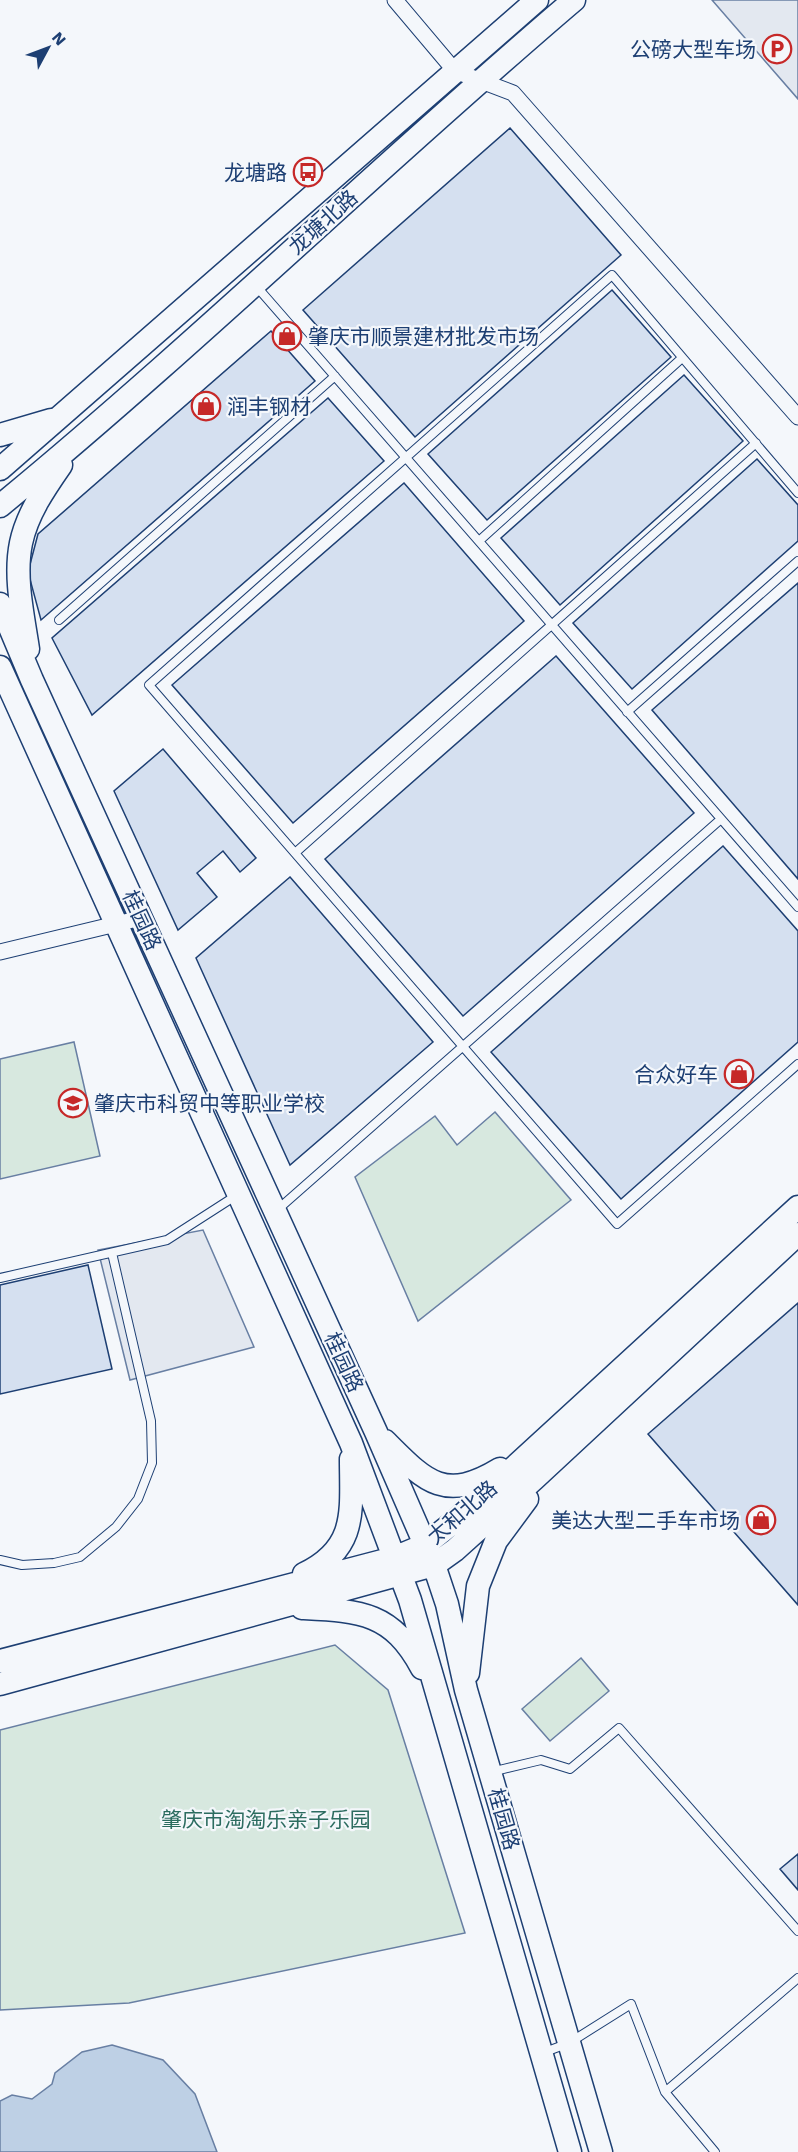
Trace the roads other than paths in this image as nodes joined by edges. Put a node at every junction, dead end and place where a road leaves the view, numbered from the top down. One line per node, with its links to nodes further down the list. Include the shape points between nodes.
1 (395, 0): 4 (street)
2 (537, 0): 4 (main road, 龙塘北路)
3 (574, 0): 5 (main road, 龙塘北路)
4 (455, 71): 5 (street); 9 (main road, 龙塘北路)
5 (481, 79): 6 (main road, 龙塘北路); 10 (street, via 513,93)
6 (254, 284): 8 (lane); 13 (main road, 龙塘北路)
7 (682, 358): 12 (lane); 14 (lane, via 612,275); 18 (lane)
8 (335, 376): 14 (lane); 21 (lane)
9 (60, 416): 11 (main road); 15 (main road, 龙塘北路)
10 (798, 417)
11 (0, 435)
12 (756, 443): 16 (lane); 22 (lane)
13 (73, 446): 17 (main road); 24 (main road, via 42,492 21,543 19,573)
14 (406, 458): 18 (lane); 27 (lane, via 149,685)
15 (0, 469)
16 (798, 493)
17 (0, 506)
18 (479, 542): 22 (lane)
19 (798, 561): 25 (lane)
20 (0, 604): 24 (main road, 桂园路)
21 (59, 620)
22 (552, 624): 25 (lane); 27 (lane)
23 (0, 667): 30 (main road)
24 (32, 680): 29 (main road, 桂园路)
25 (627, 712): 26 (lane)
26 (721, 819): 28 (lane); 32 (lane)
27 (295, 853): 32 (lane)
28 (798, 907)
29 (141, 918): 30 (street); 36 (main road, 桂园路)
30 (115, 923): 31 (street); 34 (main road)
31 (0, 952)
32 (463, 1046): 33 (lane, via 618,1224); 36 (lane)
33 (798, 1064)
34 (238, 1195): 38 (lane, via 167,1240); 41 (main road)
35 (798, 1207): 42 (main road, 太和北路)
36 (275, 1212): 40 (main road, 桂园路)
37 (798, 1234): 43 (main road, 太和北路)
38 (112, 1253): 39 (lane); 45 (lane, via 151,1421 152,1463 138,1499 117,1527 80,1557 21,1565)
39 (0, 1278)
40 (376, 1432): 42 (main road, via 425,1478 442,1485 480,1481); 44 (main road, 桂园路)
41 (351, 1443): 46 (main road); 47 (main road, via 351,1509 343,1539 335,1554)
42 (534, 1448): 44 (main road, 太和北路, via 454,1522)
43 (534, 1479): 44 (main road, 太和北路, via 455,1550); 50 (main road, via 527,1499 496,1541 478,1586)
44 (429, 1555): 46 (main road, 太和北路); 50 (main road, 桂园路, via 447,1604)
45 (0, 1560)
46 (397, 1566): 47 (main road, 太和北路); 51 (main road)
47 (275, 1599): 48 (main road, 太和北路); 49 (main road, 太和北路); 51 (main road, via 349,1610 381,1621 414,1652)
48 (0, 1661)
49 (0, 1684)
50 (466, 1690): 52 (main road, 桂园路)
51 (437, 1696): 56 (main road)
52 (491, 1773): 53 (lane, via 541,1760 570,1769 619,1728); 55 (main road, 桂园路)
53 (798, 1931)
54 (798, 1978): 57 (lane)
55 (569, 2043): 56 (lane); 57 (lane, via 632,2004); 59 (main road, 桂园路)
56 (542, 2053): 58 (main road)
57 (665, 2092): 60 (lane)
58 (570, 2152)
59 (601, 2152)
60 (715, 2152)

